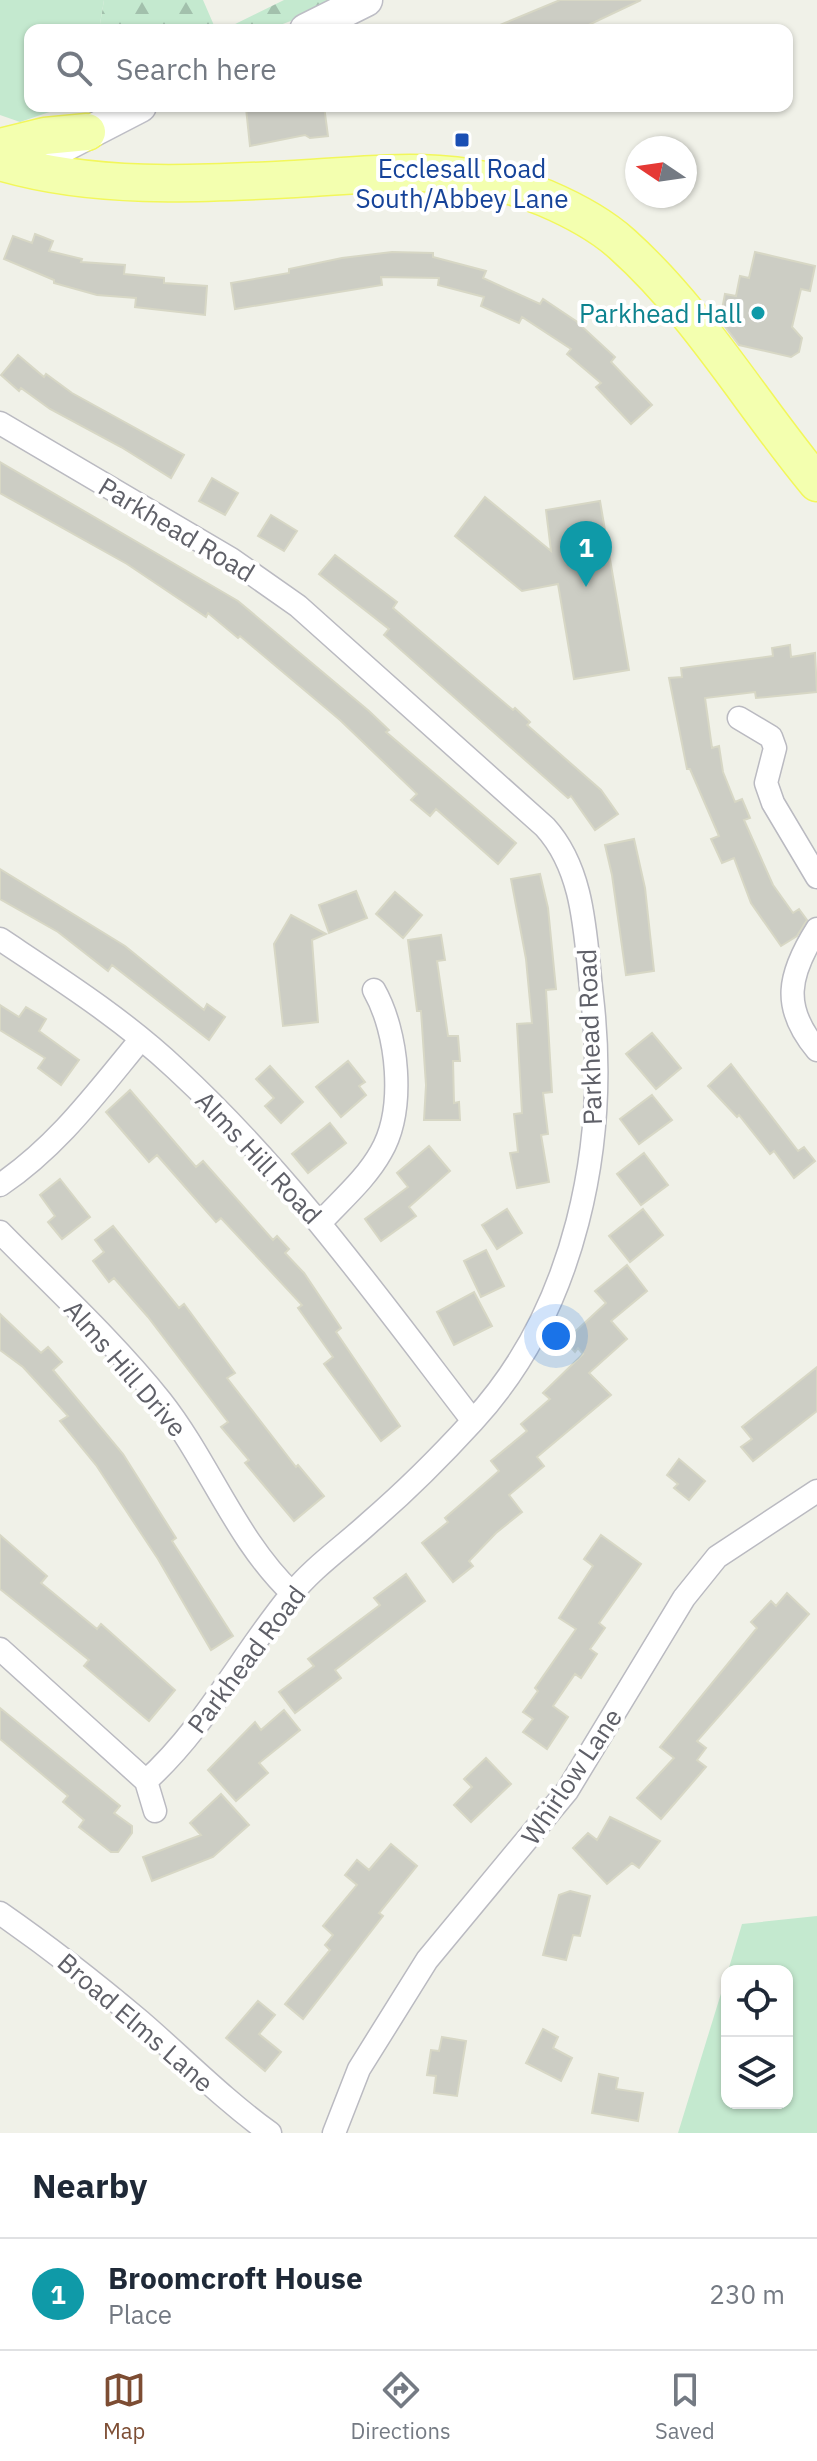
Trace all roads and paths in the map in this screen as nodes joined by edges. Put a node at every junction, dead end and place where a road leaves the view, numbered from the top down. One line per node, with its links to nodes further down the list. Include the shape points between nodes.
1 (366, 0): 2 (main road)
2 (318, 24)
3 (128, 112): 4 (main road)
4 (95, 128): 5 (main road); 7 (main road, via 55,150); 8 (main road, via 105,162)
5 (0, 147)
6 (0, 162): 7 (main road)
7 (40, 172): 8 (main road)
8 (134, 182): 10 (main road, via 453,172 497,180 558,204 594,222 650,273)
9 (0, 423): 21 (street, Parkhead Road, via 231,559 298,606 488,772 545,827 569,859 593,1008 594,1133 585,1196 547,1305 524,1351)
10 (817, 483)
11 (739, 718): 12 (street, via 771,737 775,748 766,783)
12 (817, 877)
13 (817, 929): 17 (street, via 800,963 792,998 793,1016)
14 (0, 939): 16 (street, Alms Hill Road)
15 (374, 990): 19 (street, via 384,1007 397,1071 389,1135 369,1171)
16 (141, 1039): 18 (street, via 60,1137); 19 (street, Alms Hill Road, via 224,1117)
17 (817, 1050)
18 (0, 1185)
19 (320, 1223): 21 (street, Alms Hill Road)
20 (0, 1232): 23 (street, Alms Hill Drive, via 160,1401 196,1449 264,1564)
21 (473, 1421): 23 (street, Parkhead Road)
22 (817, 1491): 29 (street, Whirlow Lane, via 717,1557 684,1598 567,1791 427,1960 359,2069)
23 (292, 1593): 25 (street, Parkhead Road, via 191,1734)
24 (0, 1649): 25 (street)
25 (146, 1781): 26 (street)
26 (155, 1811)
27 (0, 1913): 28 (street, Broad Elms Lane, via 83,1975)
28 (270, 2133)
29 (334, 2133)

